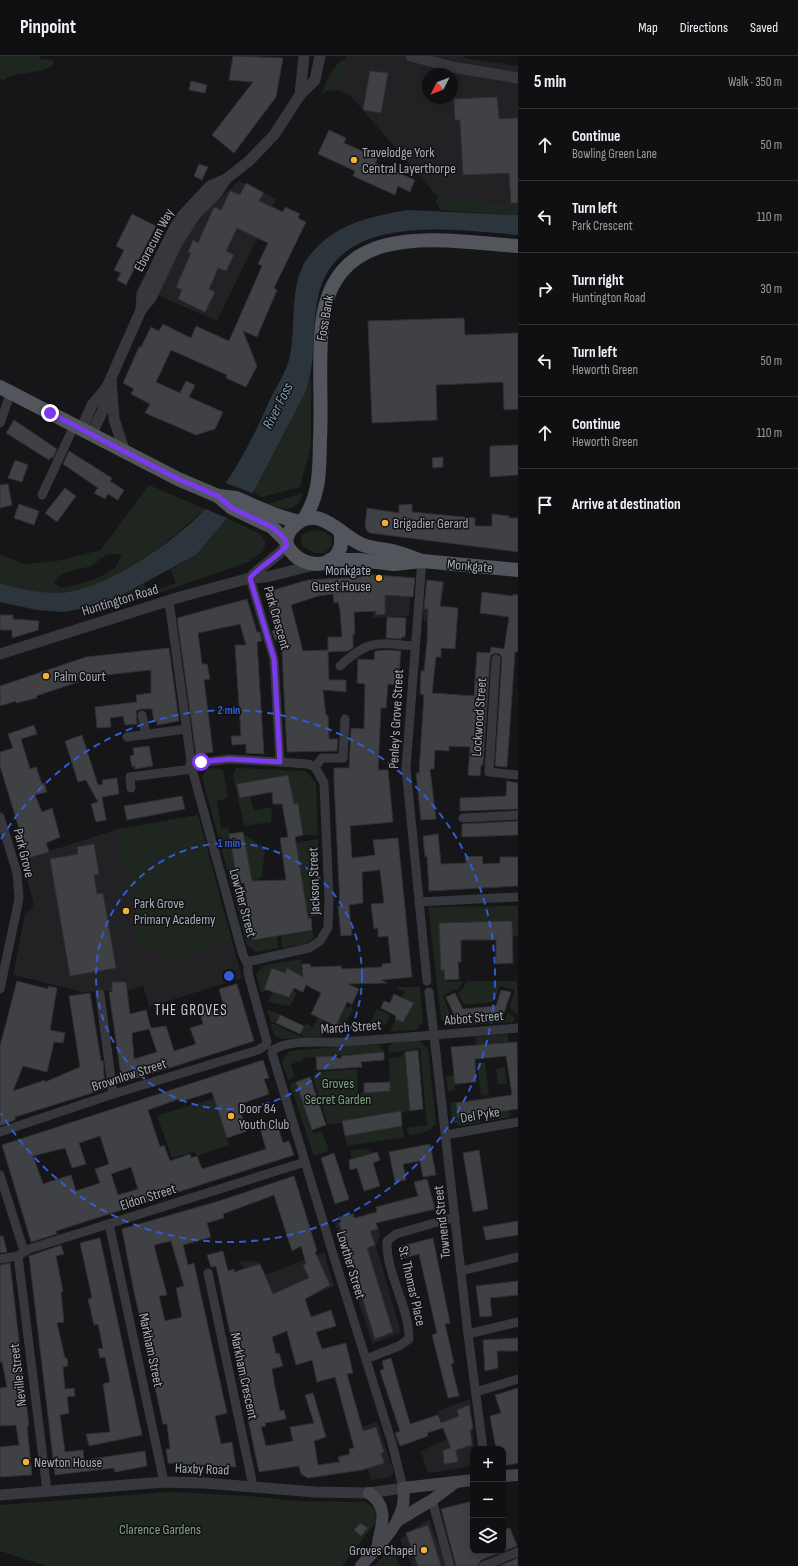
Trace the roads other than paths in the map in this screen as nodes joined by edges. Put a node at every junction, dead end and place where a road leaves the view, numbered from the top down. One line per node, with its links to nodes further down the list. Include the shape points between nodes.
1 (304, 56): 5 (street, Eboracum Way)
2 (320, 56): 5 (street, Eboracum Way, via 315,80)
3 (411, 56): 4 (street, via 452,67)
4 (518, 78)
5 (300, 95): 7 (street, Eboracum Way, via 274,135 249,161 226,179 183,232 151,298 141,310)
6 (518, 246): 14 (main road, Foss Bank, via 456,240 415,240 369,250 347,264 330,291 322,324 317,493 312,507)
7 (109, 383): 10 (street, Eboracum Way, via 92,405); 11 (street, via 114,419)
8 (6, 389): 9 (street); 10 (main road)
9 (0, 423)
10 (82, 430): 11 (main road); 12 (street)
11 (125, 453): 13 (main road, via 218,496 236,498)
12 (42, 495)
13 (240, 505): 14 (main road); 16 (main road, via 272,527)
14 (301, 520): 15 (main road, via 316,518 326,521); 16 (main road, via 288,533)
15 (340, 532): 17 (main road, via 340,547); 18 (main road, via 362,545)
16 (286, 543): 19 (main road, via 295,556); 21 (street, Huntington Road, via 275,558)
17 (330, 560): 18 (main road, via 394,564); 19 (main road)
18 (422, 561): 20 (main road, Monkgate); 23 (street, Penley's Grove Street)
19 (314, 565): 21 (street, Huntington Road, via 267,577)
20 (518, 570)
21 (250, 578): 22 (street, Huntington Road); 32 (street, Park Crescent, via 274,659)
22 (169, 601): 24 (street, Huntington Road); 29 (street, Lowther Street)
23 (414, 646): 26 (street, via 383,643 370,645 356,652); 41 (street, Penley's Grove Street, via 406,768)
24 (0, 654)
25 (496, 659): 35 (street, Lockwood Street, via 489,772)
26 (340, 666)
27 (142, 715): 30 (street)
28 (346, 719): 34 (street, via 343,758 322,758)
29 (186, 730): 30 (street); 33 (street, Lowther Street)
30 (146, 735): 31 (street)
31 (127, 737)
32 (280, 762): 33 (street, via 229,759); 34 (street)
33 (191, 766): 36 (street, via 130,776); 42 (street, Lowther Street)
34 (315, 767): 42 (street, Jackson Street, via 324,783 328,928 320,941 309,948)
35 (518, 775)
36 (131, 788)
37 (518, 815): 39 (street)
38 (0, 817): 43 (street, Park Grove, via 17,873 19,899)
39 (463, 818)
40 (517, 897): 41 (street)
41 (419, 902): 44 (street)
42 (247, 962): 50 (street, Lowther Street, via 251,986)
43 (3, 966): 45 (street, Park Grove)
44 (427, 981)
45 (0, 989)
46 (429, 992): 49 (street, Townend Street)
47 (100, 994): 51 (street)
48 (518, 1028): 49 (street, Abbot Street)
49 (433, 1035): 50 (street, March Street); 54 (street, Townend Street)
50 (269, 1048): 51 (street, Brownlow Street); 55 (street, Lowther Street)
51 (113, 1094): 53 (street, Brownlow Street)
52 (518, 1122): 54 (street, Del Pyke)
53 (0, 1132)
54 (446, 1136): 57 (street, Townend Street)
55 (305, 1162): 58 (street, Eldon Street); 66 (street, Lowther Street)
56 (0, 1175): 59 (street, Neville Street)
57 (455, 1217): 62 (street, Townend Street); 66 (street, St. Thomas' Place, via 396,1234 387,1241 387,1255 409,1327 409,1339 399,1346)
58 (109, 1224): 59 (street, Eldon Street); 73 (street, Markham Street)
59 (21, 1253): 61 (street, Eldon Street); 77 (street, Neville Street)
60 (518, 1257): 62 (street)
61 (0, 1259)
62 (461, 1271): 65 (street, Townend Street)
63 (208, 1273): 75 (street, Markham Crescent)
64 (518, 1322): 65 (street)
65 (468, 1334): 68 (street, Townend Street)
66 (366, 1359): 76 (street, Lowther Street)
67 (518, 1379): 68 (street)
68 (476, 1392): 69 (street, Townend Street)
69 (483, 1446)
70 (518, 1475): 71 (main road)
71 (506, 1476)
72 (470, 1480): 74 (main road)
73 (164, 1482): 75 (street, Haxby Road); 77 (street, Haxby Road)
74 (457, 1482): 76 (main road); 80 (main road)
75 (253, 1486): 78 (street, Haxby Road, via 316,1492)
76 (403, 1488): 78 (street, Haxby Road); 81 (main road, via 405,1500)
77 (47, 1491): 79 (street, Haxby Road)
78 (370, 1493): 82 (main road, via 380,1502 384,1516)
79 (0, 1495)
80 (432, 1500): 81 (main road); 85 (street)
81 (399, 1520): 82 (main road)
82 (378, 1546): 84 (main road)
83 (518, 1552): 86 (street)
84 (361, 1566)
85 (450, 1566)
86 (483, 1566)

